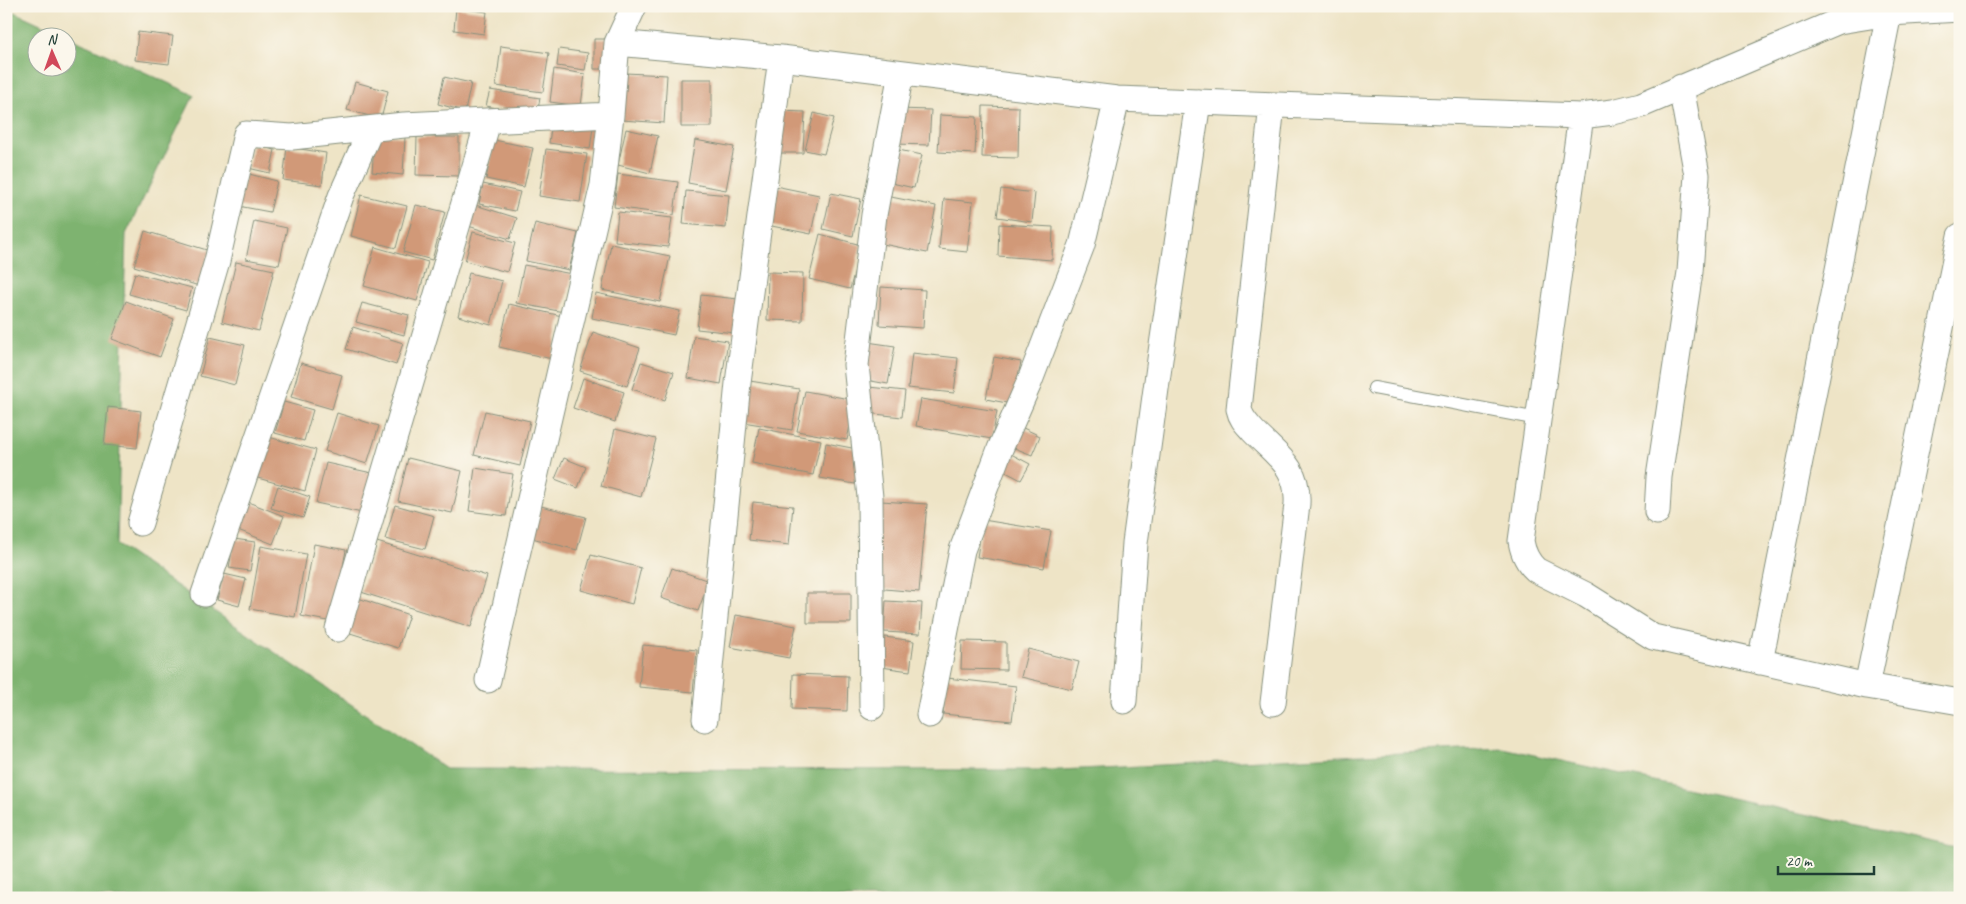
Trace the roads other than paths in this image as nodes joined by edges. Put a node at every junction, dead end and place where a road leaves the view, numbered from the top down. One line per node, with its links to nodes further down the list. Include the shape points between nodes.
1 (634, 6): 5 (street)
2 (1960, 9): 3 (street)
3 (1889, 13): 4 (street); 23 (street)
4 (1839, 14): 8 (street)
5 (617, 43): 6 (street); 12 (street)
6 (781, 58): 7 (street); 31 (street, via 738,383)
7 (901, 73): 9 (street); 29 (street, via 874,215 856,365 870,497)
8 (1681, 87): 13 (street, via 1641,105); 19 (street, via 1697,175 1690,272 1658,477)
9 (1118, 99): 10 (street); 30 (street, via 1082,245 962,550)
10 (1198, 102): 11 (street); 26 (street, via 1135,543)
11 (1272, 104): 13 (street); 28 (street, via 1239,409 1246,424 1290,469 1296,484 1297,504)
12 (611, 115): 14 (street); 24 (street, via 603,185)
13 (1581, 116): 18 (street)
14 (488, 122): 15 (street); 22 (street)
15 (371, 129): 20 (street, via 292,137 246,134 217,261); 21 (street, via 340,196)
16 (1960, 236): 25 (street)
17 (1374, 388): 18 (lane)
18 (1538, 419): 23 (street, via 1521,541 1530,564 1653,637)
19 (1657, 512)
20 (140, 523)
21 (204, 594)
22 (338, 629)
23 (1760, 662): 25 (street)
24 (488, 680)
25 (1867, 686): 27 (street)
26 (1124, 701)
27 (1960, 702)
28 (1273, 703)
29 (872, 707)
30 (929, 715)
31 (705, 719)

